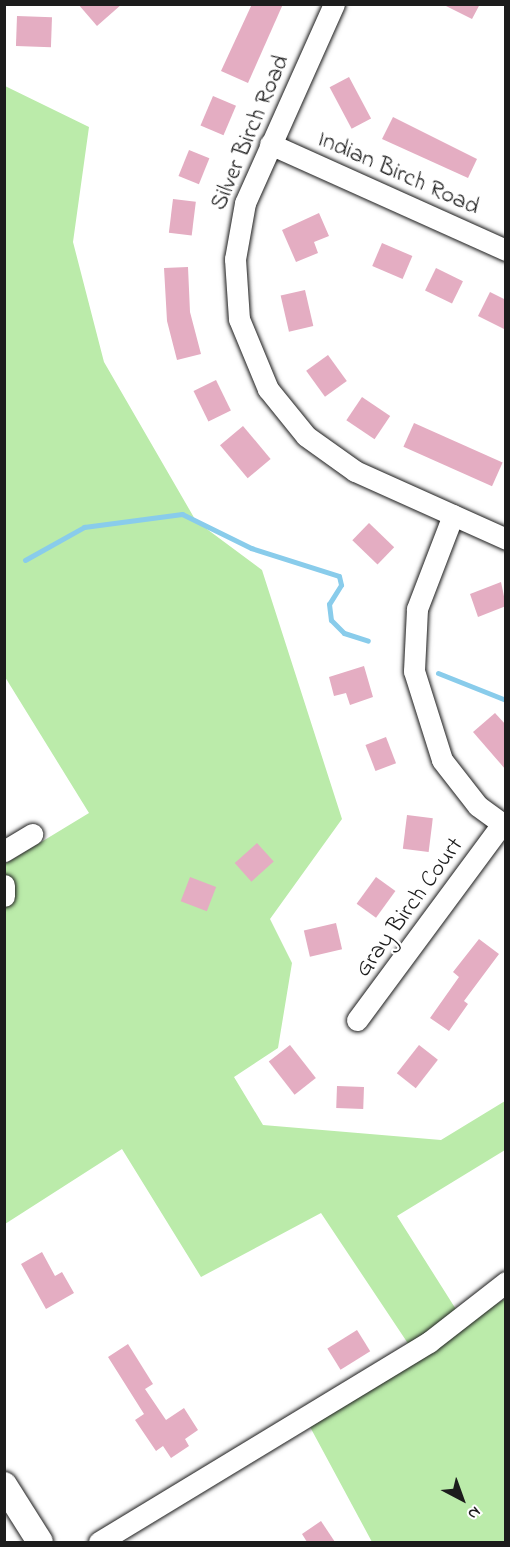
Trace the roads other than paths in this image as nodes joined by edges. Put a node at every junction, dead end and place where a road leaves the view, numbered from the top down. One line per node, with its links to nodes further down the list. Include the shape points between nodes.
1 (334, 4): 2 (street, Silver Birch Road)
2 (270, 144): 3 (street, Indian Birch Road); 4 (street, Silver Birch Road, via 245,203 235,260 239,319 260,374 291,421 322,450 378,482)
3 (506, 250)
4 (453, 515): 5 (street, Silver Birch Road); 6 (street, via 417,609 414,670 442,760 470,797)
5 (506, 539)
6 (504, 825): 11 (street, Gray Birch Court)
7 (32, 834): 8 (street)
8 (4, 851)
9 (4, 885): 10 (street)
10 (4, 896)
11 (357, 1020)
12 (506, 1282): 15 (street, via 429,1342)
13 (4, 1485): 14 (main road)
14 (40, 1542)
15 (99, 1542)

